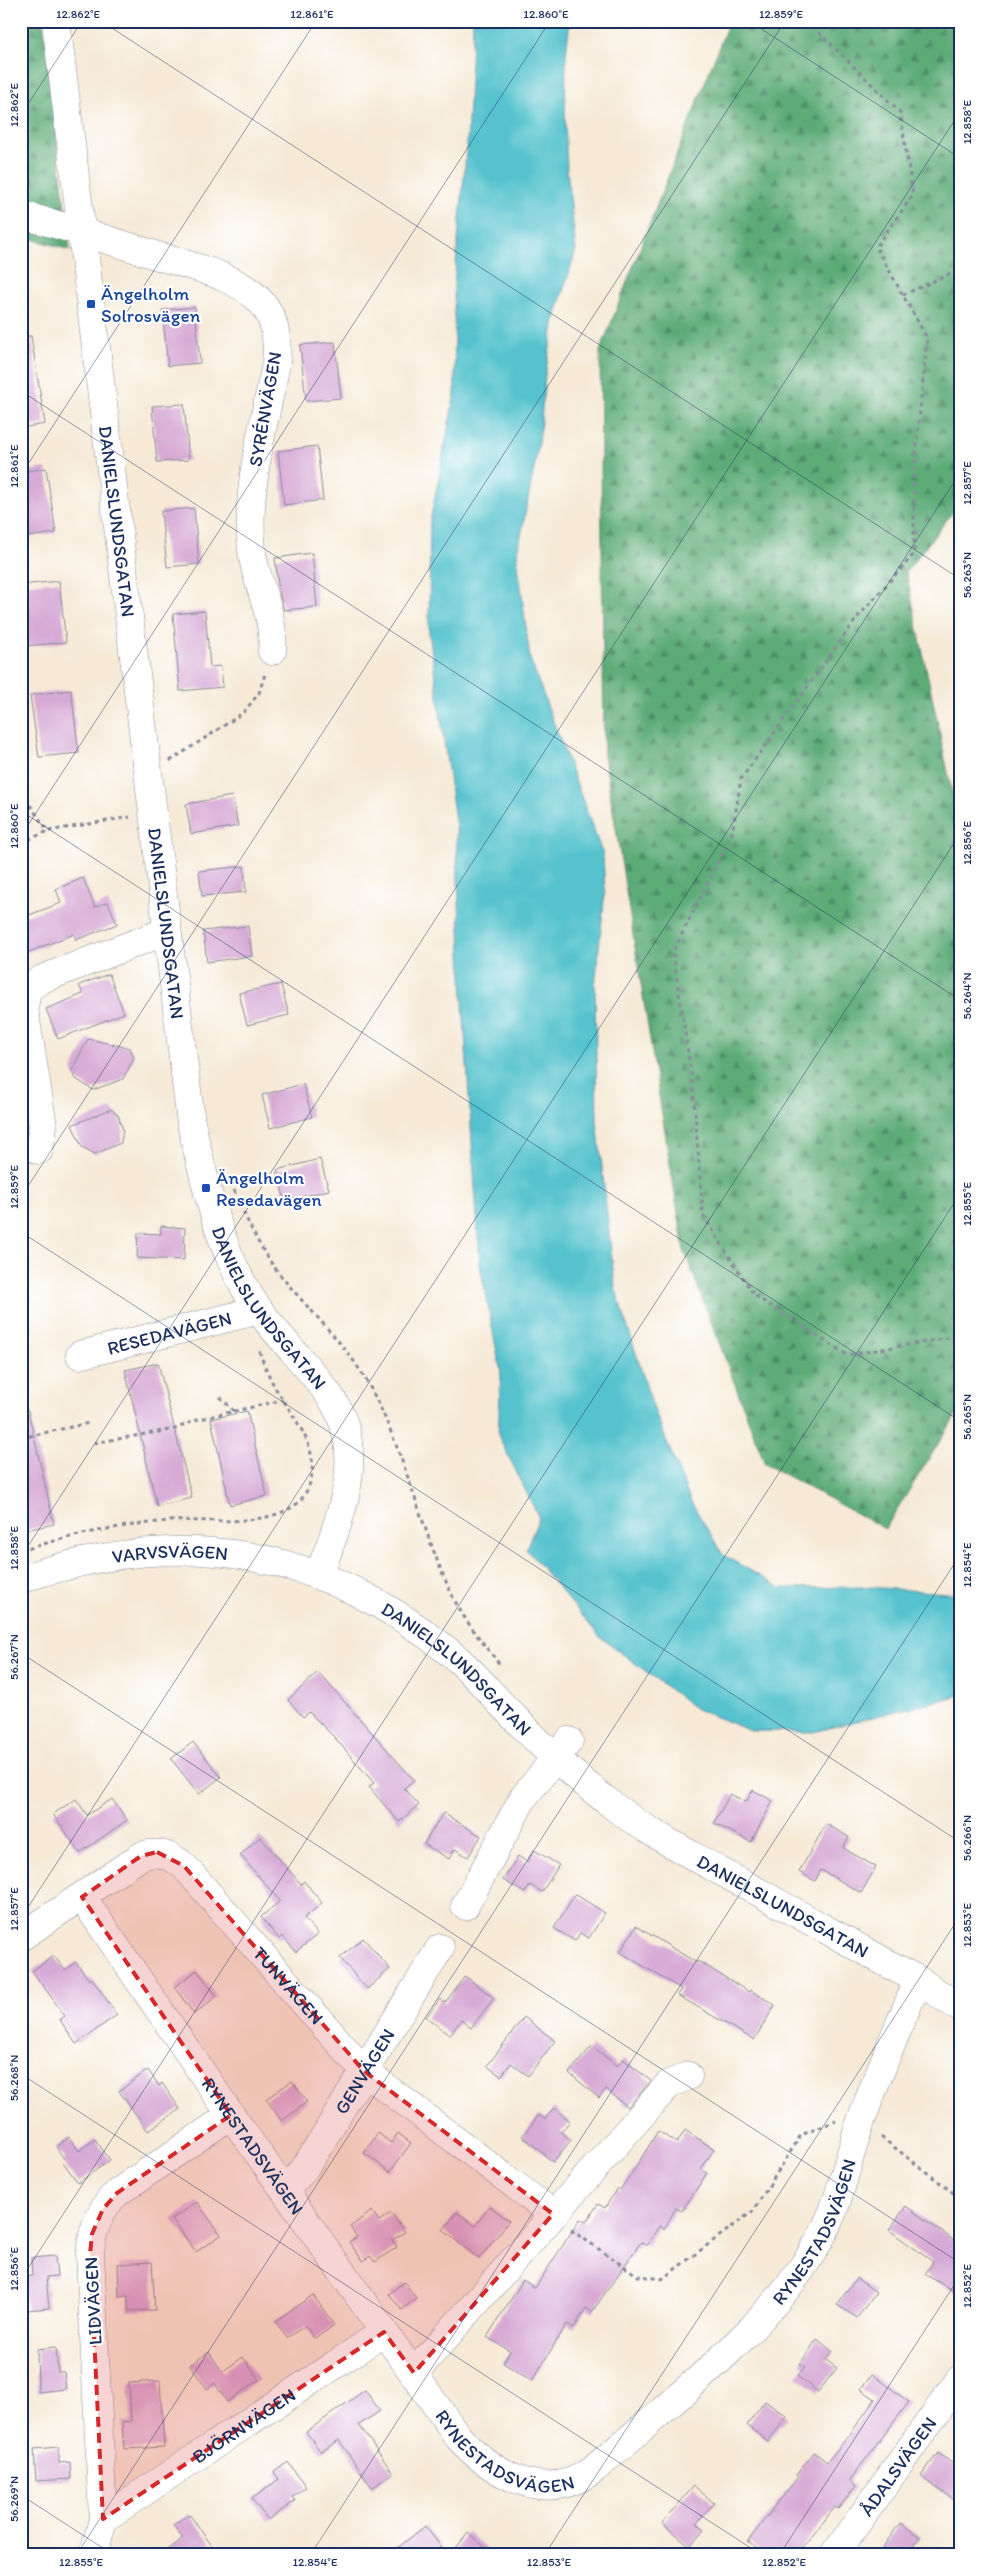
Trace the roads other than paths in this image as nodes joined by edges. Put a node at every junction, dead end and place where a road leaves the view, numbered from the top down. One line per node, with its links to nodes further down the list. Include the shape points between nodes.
1 (56, 21): 3 (street, DANIELSLUNDSGATAN)
2 (21, 215): 3 (street, SYRÉNVÄGEN)
3 (81, 231): 4 (street, SYRÉNVÄGEN, via 213,274 235,284 262,303 270,315 277,347 276,364 253,480 251,531 258,580 272,626); 5 (street, DANIELSLUNDSGATAN)
4 (272, 651)
5 (167, 932): 6 (street, via 42,979 27,989 24,1008 43,1126); 7 (street, DANIELSLUNDSGATAN, via 191,1123 205,1182 235,1271)
6 (39, 1150)
7 (259, 1310): 8 (street, RESEDAVÄGEN); 9 (street, DANIELSLUNDSGATAN, via 330,1396 344,1426 351,1470 347,1495)
8 (80, 1355)
9 (320, 1576): 10 (street, VARVSVÄGEN, via 295,1566 250,1556 166,1549 115,1555); 11 (street, DANIELSLUNDSGATAN, via 391,1612 454,1656)
10 (21, 1579)
11 (562, 1749): 13 (street, via 523,1798); 16 (street, DANIELSLUNDSGATAN, via 618,1809 668,1843)
12 (82, 1897): 14 (street, TUNVÄGEN); 18 (street, TUNVÄGEN, via 141,1856 163,1853 177,1860); 20 (street, RYNESTADSVÄGEN)
13 (465, 1906)
14 (21, 1937)
15 (440, 1948): 18 (street, GENVÄGEN)
16 (918, 1980): 17 (street, DANIELSLUNDSGATAN); 24 (street, RYNESTADSVÄGEN, via 861,2122 838,2201 800,2271 747,2334 586,2476 564,2486 551,2486 523,2482 498,2471 459,2438)
17 (960, 2008)
18 (364, 2071): 21 (street, GENVÄGEN, via 302,2171); 22 (street, TUNVÄGEN)
19 (688, 2076): 22 (street, via 669,2084)
20 (231, 2115): 21 (street, RYNESTADSVÄGEN); 26 (street, LIDVÄGEN, via 112,2197 92,2234 90,2254)
21 (284, 2190): 23 (street, RYNESTADSVÄGEN)
22 (553, 2214): 24 (street)
23 (384, 2332): 24 (street, RYNESTADSVÄGEN); 26 (street, BJÖRNVÄGEN)
24 (414, 2373)
25 (960, 2379): 28 (street, ÅDALSVÄGEN)
26 (103, 2519): 27 (street, LIDVÄGEN)
27 (94, 2554)
28 (836, 2554)

